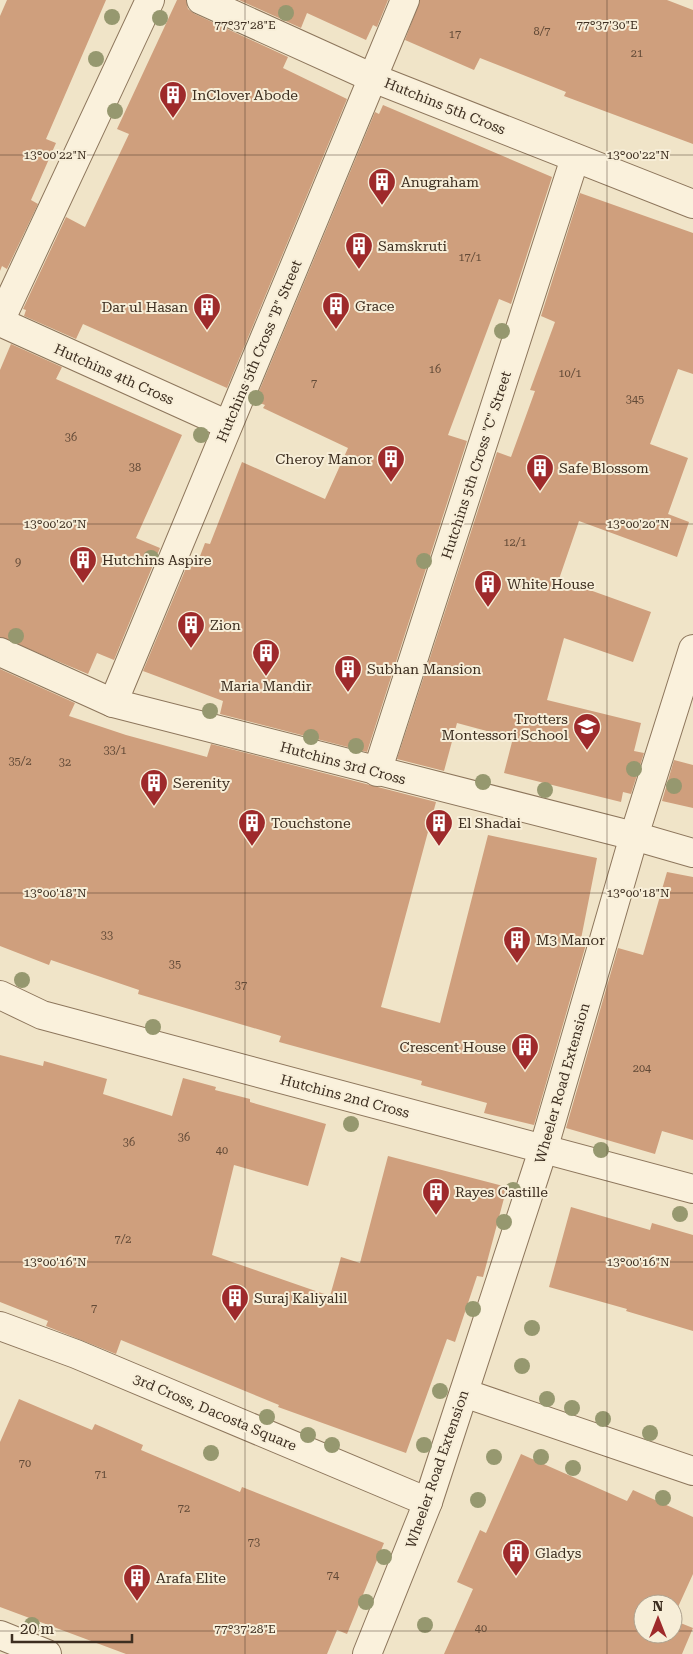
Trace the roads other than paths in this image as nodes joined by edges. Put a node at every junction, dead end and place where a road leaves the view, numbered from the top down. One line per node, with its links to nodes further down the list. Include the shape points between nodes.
1 (150, 0): 7 (street)
2 (201, 0): 4 (street, Hutchins 5th Cross)
3 (405, 0): 4 (street, Hutchins 5th Cross "B" Street)
4 (373, 78): 5 (street, Hutchins 5th Cross); 8 (street, Hutchins 5th Cross "B" Street)
5 (575, 158): 6 (street, Hutchins 5th Cross); 12 (street, Hutchins 5th Cross "C" Street)
6 (693, 204)
7 (0, 322): 8 (street, Hutchins 4th Cross)
8 (228, 425): 11 (street, Hutchins 5th Cross "B" Street)
9 (693, 650): 13 (street, Wheeler Road Extension)
10 (0, 652): 11 (street, Hutchins 3rd Cross)
11 (113, 703): 12 (street, Hutchins 3rd Cross)
12 (377, 772): 13 (street, Hutchins 3rd Cross)
13 (634, 836): 14 (street, Hutchins 3rd Cross); 16 (street, Wheeler Road Extension)
14 (693, 853)
15 (0, 994): 16 (street, Hutchins 2nd Cross, via 42,1015)
16 (543, 1150): 17 (street, Hutchins 2nd Cross); 19 (street, Wheeler Road Extension)
17 (693, 1189)
18 (0, 1326): 21 (street, 3rd Cross, Dacosta Square, via 86,1357)
19 (464, 1393): 20 (street); 21 (street, Wheeler Road Extension)
20 (693, 1471)
21 (428, 1502): 24 (street, Wheeler Road Extension)
22 (0, 1635): 23 (street)
23 (47, 1654)
24 (368, 1654)

